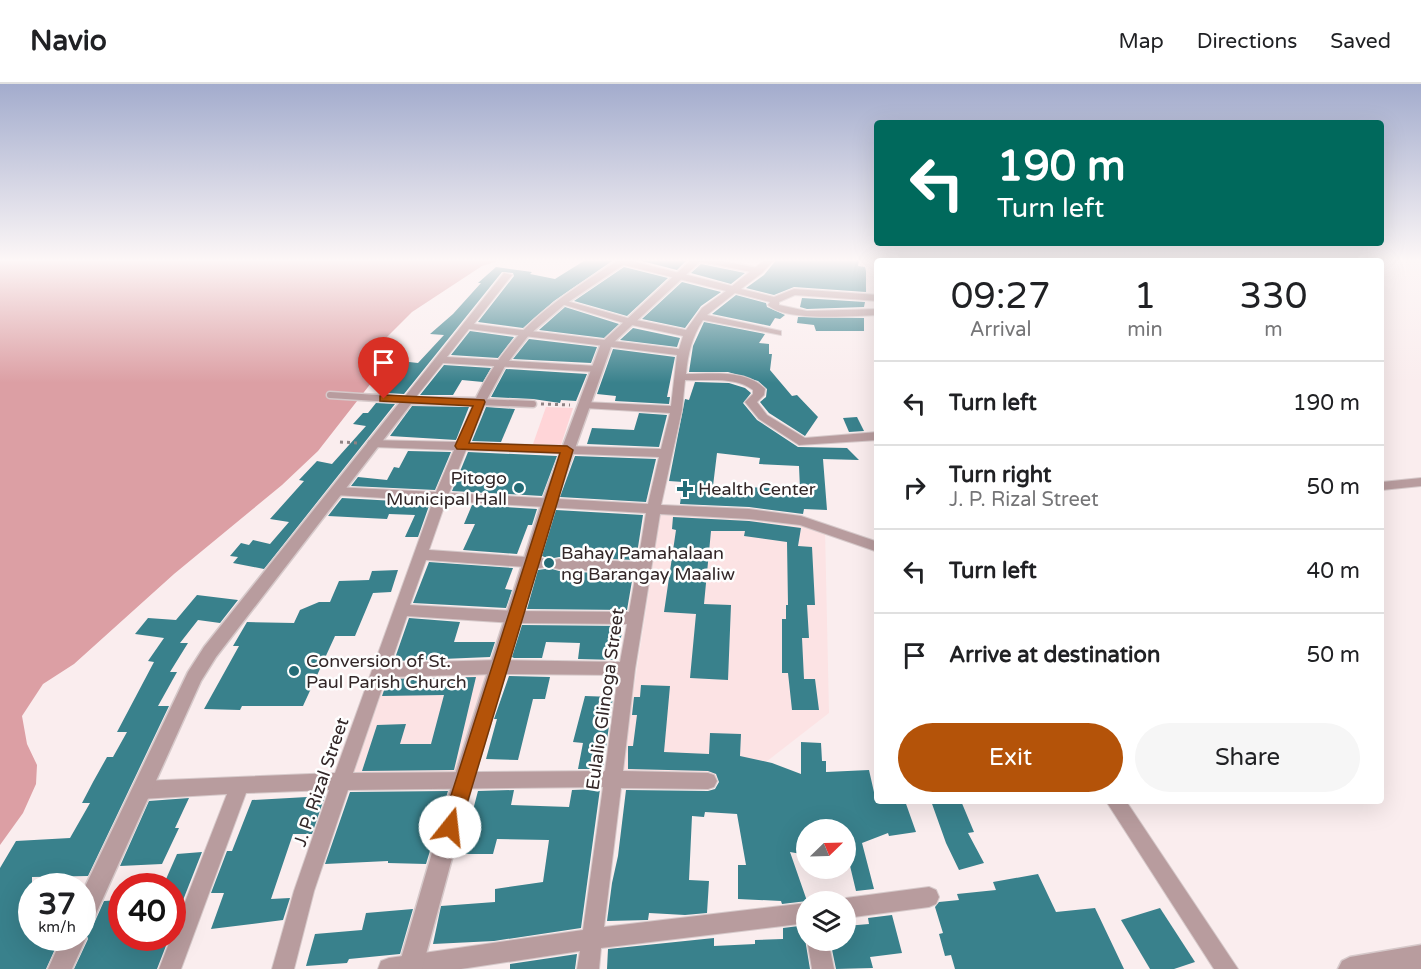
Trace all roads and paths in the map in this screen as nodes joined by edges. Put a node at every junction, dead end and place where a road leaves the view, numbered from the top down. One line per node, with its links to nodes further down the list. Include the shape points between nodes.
1 (488, 300): 10 (street)
2 (567, 300): 6 (street, J. P. Rizal Street)
3 (653, 300): 9 (street)
4 (721, 300): 8 (street, Eulalio Glinoga Street)
5 (775, 300): 7 (street, via 776,307 802,314)
6 (563, 303): 9 (street); 12 (street, J. P. Rizal Street)
7 (874, 312)
8 (700, 316): 11 (street); 13 (street, Eulalio Glinoga Street)
9 (630, 322): 13 (street); 14 (street)
10 (469, 326): 12 (street); 16 (street)
11 (777, 333)
12 (524, 334): 14 (street); 17 (street, J. P. Rizal Street)
13 (689, 334): 15 (street, Eulalio Glinoga Street)
14 (607, 343): 15 (street); 18 (street)
15 (683, 353): 19 (street, Eulalio Glinoga Street)
16 (442, 360): 17 (street); 21 (street)
17 (500, 365): 18 (street); 22 (street, J. P. Rizal Street)
18 (597, 369): 24 (street)
19 (680, 377): 25 (street, Eulalio Glinoga Street); 26 (street, via 753,384 759,389 751,402 756,411 803,442)
20 (330, 395): 21 (lane)
21 (408, 400): 22 (street); 27 (street)
22 (480, 402): 23 (lane); 28 (street, J. P. Rizal Street)
23 (533, 404): 24 (path)
24 (584, 405): 25 (street); 29 (street)
25 (676, 410): 30 (street, Eulalio Glinoga Street)
26 (874, 436)
27 (373, 443): 28 (street); 33 (street)
28 (462, 446): 29 (street); 34 (street, J. P. Rizal Street)
29 (567, 450): 30 (street); 35 (street)
30 (666, 453): 36 (street, Eulalio Glinoga Street)
31 (1421, 482): 32 (street)
32 (1384, 486)
33 (335, 491): 34 (street); 53 (street, via 210,652 194,677)
34 (441, 496): 35 (street); 38 (street, J. P. Rizal Street)
35 (549, 502): 36 (street); 39 (street)
36 (654, 507): 37 (street, via 801,521); 41 (street, Eulalio Glinoga Street)
37 (874, 547)
38 (420, 555): 39 (street); 42 (street, J. P. Rizal Street)
39 (535, 562): 43 (street)
40 (559, 564): 41 (street)
41 (644, 568): 44 (street, Eulalio Glinoga Street)
42 (402, 610): 43 (street); 47 (street, J. P. Rizal Street)
43 (514, 617): 44 (street); 45 (street)
44 (635, 618): 46 (street, Eulalio Glinoga Street)
45 (499, 667): 46 (street); 47 (street); 49 (street)
46 (627, 669): 48 (street, Eulalio Glinoga Street)
47 (381, 670): 51 (street, J. P. Rizal Street)
48 (613, 778): 49 (street); 50 (street); 59 (street, Eulalio Glinoga Street)
49 (463, 781): 51 (street); 63 (street)
50 (708, 781)
51 (341, 782): 52 (street); 66 (street, J. P. Rizal Street, via 304,891)
52 (240, 784): 53 (street); 65 (street)
53 (141, 790): 55 (street)
54 (1117, 804): 70 (street)
55 (96, 888)
56 (929, 897): 57 (street)
57 (856, 907)
58 (796, 914): 59 (street)
59 (593, 939): 63 (street); 68 (street, Eulalio Glinoga Street)
60 (68, 951): 64 (street)
61 (819, 951): 69 (street)
62 (1421, 957): 71 (street)
63 (411, 967): 67 (street)
64 (60, 969)
65 (170, 969)
66 (283, 969)
67 (389, 969)
68 (588, 969)
69 (823, 969)
70 (1227, 969)
71 (1350, 969)

